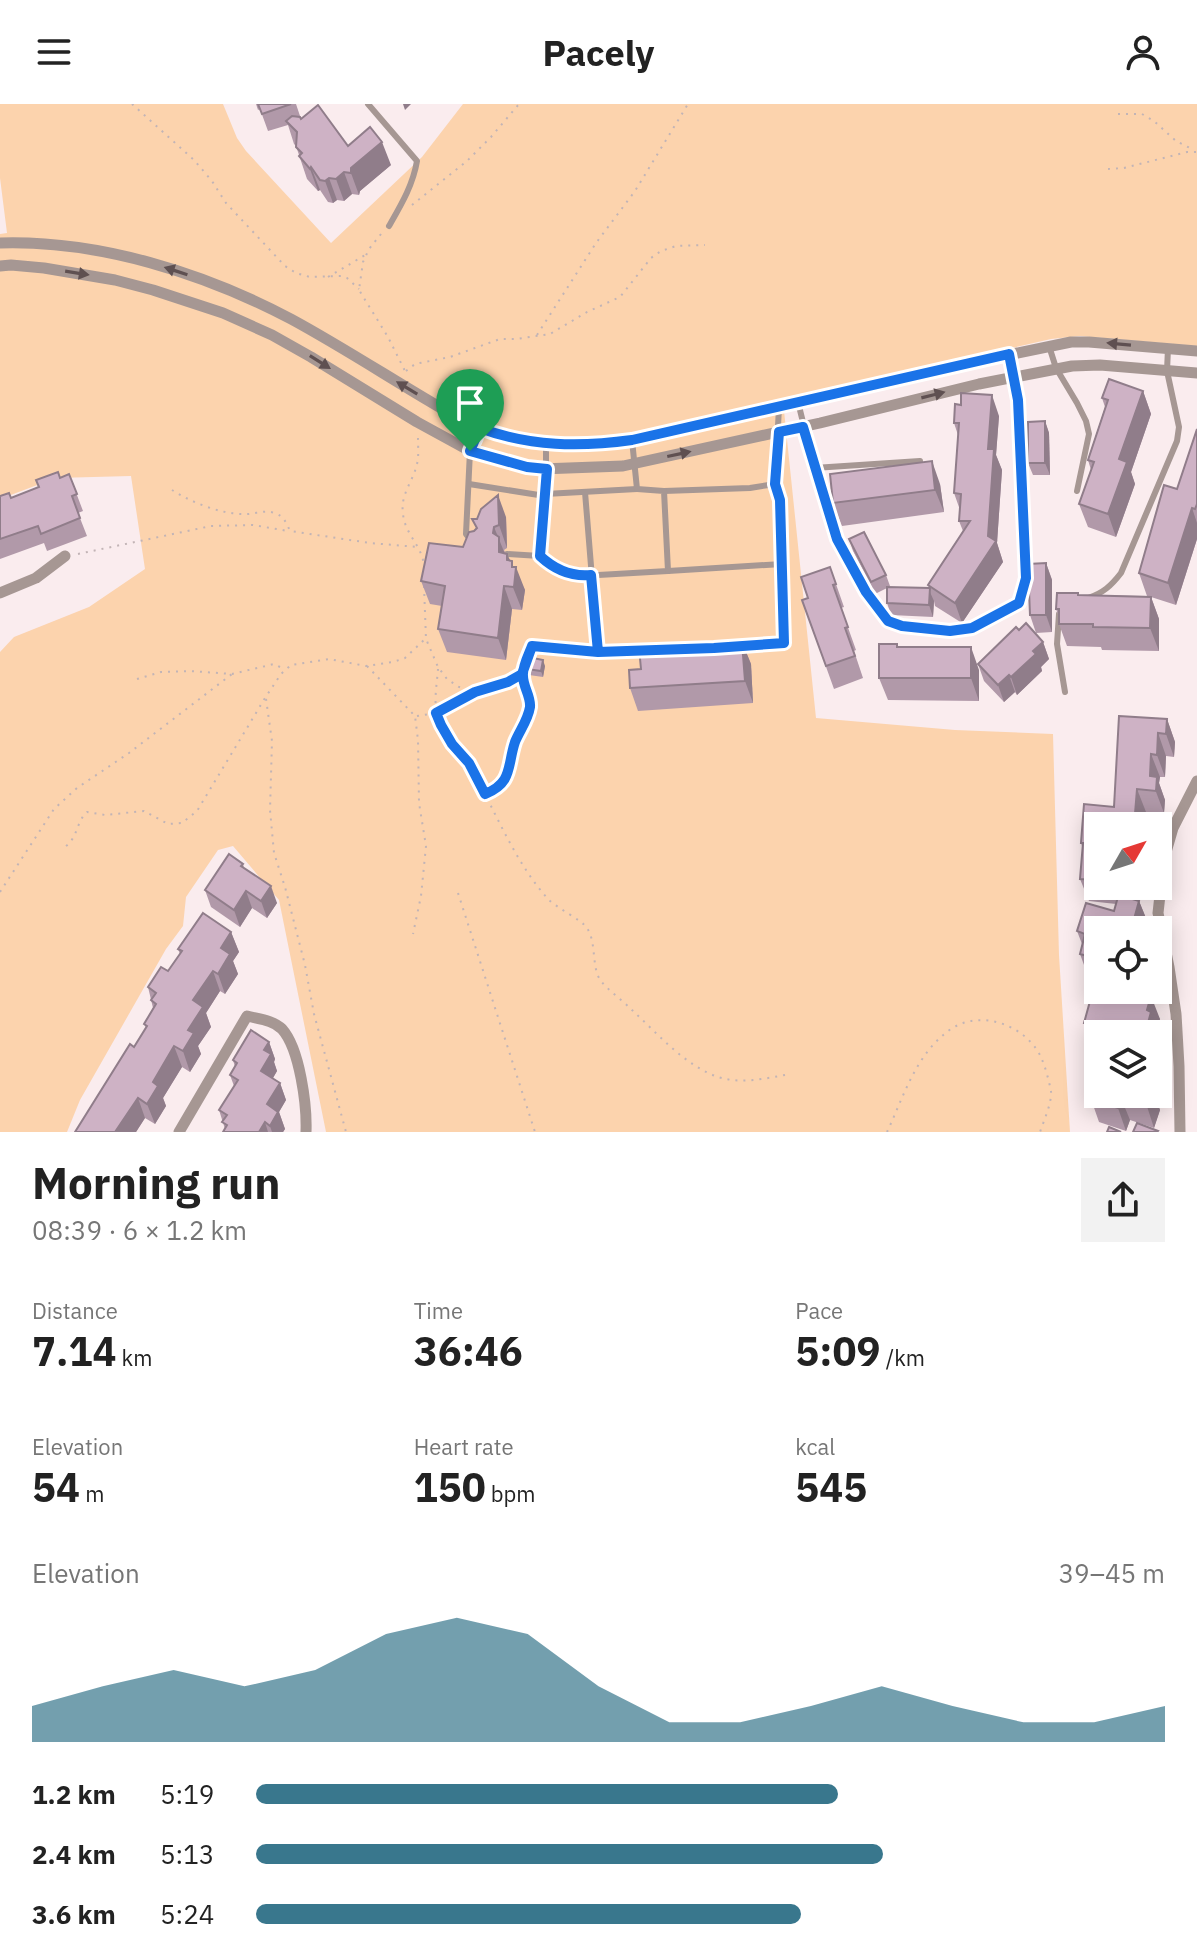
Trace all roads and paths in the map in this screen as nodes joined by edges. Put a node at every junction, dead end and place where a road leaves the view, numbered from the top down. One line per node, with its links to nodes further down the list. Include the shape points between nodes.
1 (132, 104): 11 (path, via 194,160 285,266 310,277)
2 (368, 104): 6 (lane, via 417,161 406,198)
3 (688, 104): 13 (path)
4 (1118, 114): 5 (path, via 1142,114 1197,152)
5 (1108, 169)
6 (389, 226)
7 (0, 243): 26 (street, one-way to 7, via 295,322 217,285 163,266 71,247)
8 (705, 245): 13 (path, via 661,251 620,297 550,334)
9 (367, 254): 11 (path)
10 (0, 266): 30 (street, one-way to 30, via 115,280 223,313 298,349)
11 (327, 277): 12 (path, via 347,278)
12 (359, 290)
13 (536, 336): 20 (path, via 500,339 415,364)
14 (1049, 346): 15 (street, one-way to 14, via 1089,342); 17 (street); 18 (lane)
15 (1168, 348): 16 (street); 19 (lane)
16 (1197, 351)
17 (1009, 354): 22 (lane); 23 (street)
18 (1056, 368): 19 (street, via 1100,365); 22 (street); 40 (lane, via 1089,434)
19 (1167, 371): 21 (street); 53 (lane, via 1177,441 1121,573 1101,593)
20 (405, 372)
21 (1197, 373)
22 (1014, 376): 25 (street, one-way to 22); 33 (lane, via 1026,578 1019,603 972,628 950,631 888,621 837,539)
23 (798, 402): 24 (street); 25 (lane)
24 (779, 407): 27 (lane); 28 (street)
25 (803, 427): 27 (street); 33 (lane)
26 (480, 428): 29 (street); 30 (lane)
27 (779, 432): 32 (street, one-way to 27); 36 (lane)
28 (632, 440): 29 (street); 32 (lane)
29 (546, 443): 34 (lane)
30 (470, 451): 34 (street); 35 (lane)
31 (920, 461): 33 (lane)
32 (633, 464): 34 (street); 37 (lane)
33 (814, 468)
34 (547, 469): 42 (lane)
35 (469, 484): 42 (lane); 45 (lane, via 466,534)
36 (775, 484): 39 (lane); 49 (lane)
37 (637, 489): 39 (lane); 41 (lane)
38 (172, 490): 43 (path, via 235,514 277,513)
39 (664, 491): 50 (lane)
40 (1077, 491)
41 (585, 492): 42 (lane); 51 (lane)
42 (545, 495): 48 (lane)
43 (290, 531): 44 (path); 47 (path, via 211,526)
44 (419, 547)
45 (479, 549)
46 (507, 554): 48 (lane)
47 (65, 556): 52 (street, via 36,578)
48 (540, 556): 51 (lane, via 552,568)
49 (782, 564): 50 (lane); 56 (lane, via 784,643)
50 (668, 571): 51 (lane)
51 (591, 575): 58 (lane)
52 (0, 593)
53 (1073, 603)
54 (1060, 608): 65 (lane, via 1057,644)
55 (426, 639): 59 (path, via 405,658)
56 (728, 647)
57 (660, 649): 58 (lane)
58 (598, 652): 63 (path, via 532,646)
59 (366, 666): 61 (path, via 329,659); 68 (path)
60 (438, 667): 67 (path)
61 (286, 670): 62 (path, via 274,664); 66 (path)
62 (232, 674): 64 (path, via 176,671); 72 (path, via 54,809)
63 (522, 674): 67 (path); 70 (path, via 531,702 528,716 515,741 507,776)
64 (137, 679)
65 (1065, 692)
66 (265, 698): 71 (path, via 197,811 182,823 168,824 144,811 87,812); 78 (path, via 272,741 274,853)
67 (436, 713): 68 (path); 70 (path)
68 (415, 716): 74 (path, via 426,846)
69 (1197, 781): 82 (street, via 1173,828 1158,913 1176,1014)
70 (485, 794): 75 (path, via 530,875 550,901 586,926 598,979 679,1054 705,1071 735,1081)
71 (66, 846)
72 (0, 892)
73 (458, 893): 79 (path)
74 (413, 934)
75 (785, 1075)
76 (179, 1132): 77 (street, via 247,1016 272,1022 288,1038 307,1109)
77 (306, 1132)
78 (346, 1132)
79 (535, 1132)
80 (887, 1132): 81 (path, via 934,1043 953,1027 978,1019 1020,1031 1040,1055 1052,1094)
81 (1040, 1132)
82 (1180, 1132)

